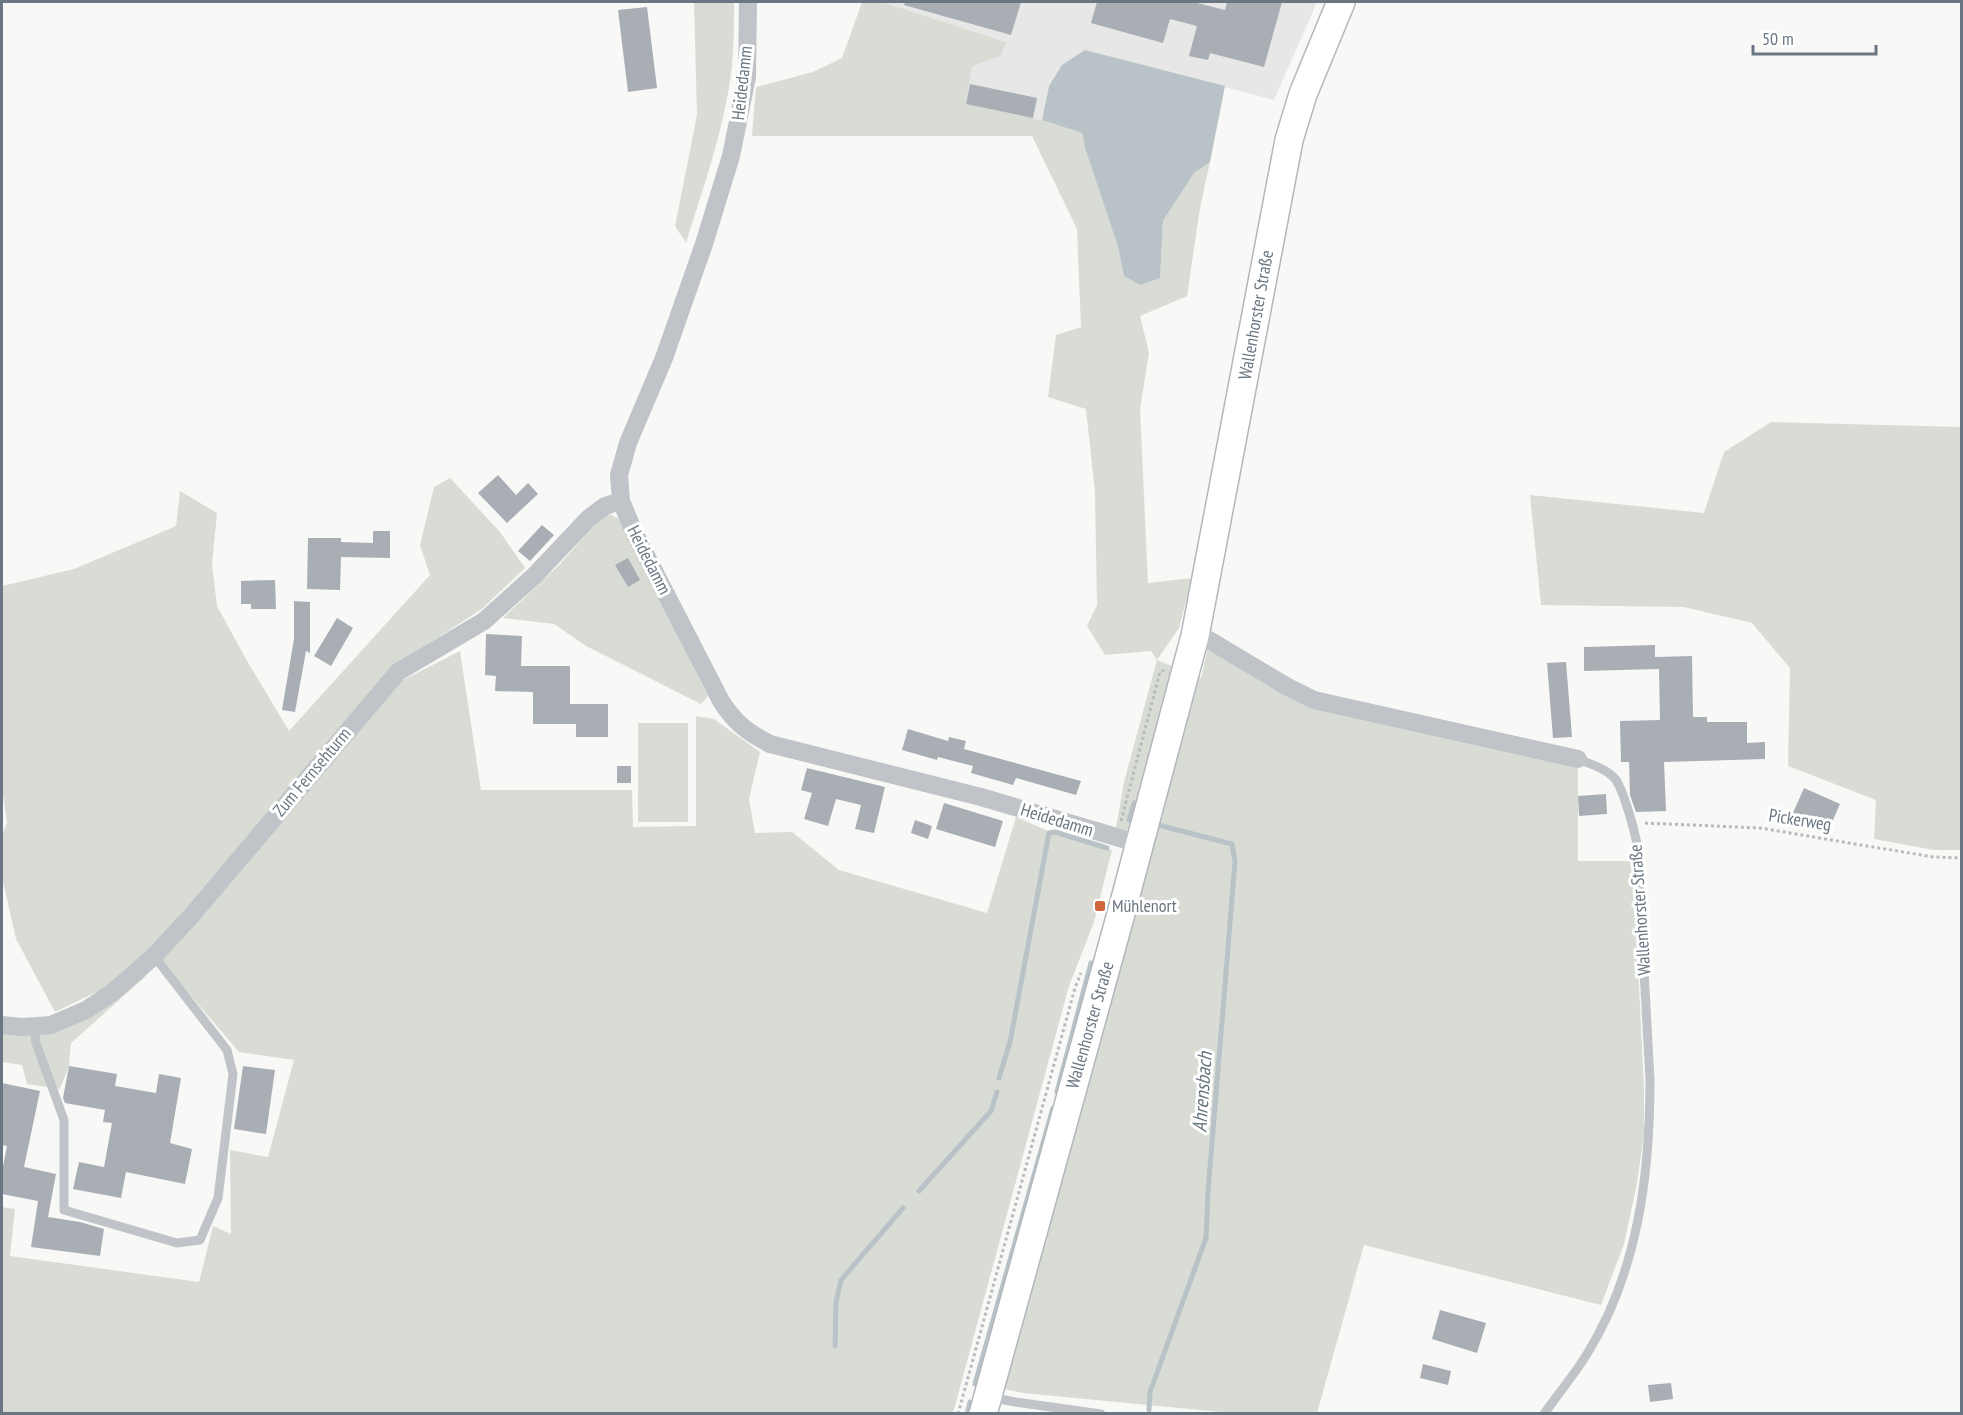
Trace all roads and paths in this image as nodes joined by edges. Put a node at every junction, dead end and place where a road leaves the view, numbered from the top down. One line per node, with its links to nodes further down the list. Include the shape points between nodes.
1 (748, 2): 3 (street, Heidedamm, via 747,77 731,156 671,337 627,443 619,475)
2 (1341, 2): 4 (main road, Wallenhorster Straße, via 1303,94 1289,140)
3 (621, 501): 7 (street, Heidedamm, via 721,701 746,731 770,744 981,796); 9 (street, Zum Fernsehturm, via 605,506 589,518 484,621 398,672)
4 (1195, 636): 5 (street, Wallenhorster Straße, via 1209,640 1314,700); 7 (main road, Wallenhorster Straße)
5 (1578, 759): 6 (lane, Wallenhorster Straße, via 1616,779)
6 (1633, 825): 8 (path, Pickerweg, via 1760,828 1933,857); 16 (lane, Wallenhorster Straße, via 1640,881 1650,1080 1646,1184 1634,1241 1611,1306 1587,1353)
7 (1129, 841): 13 (main road, Wallenhorster Straße)
8 (1962, 858)
9 (154, 956): 12 (street, Zum Fernsehturm, via 86,1010 51,1025); 12 (lane, via 227,1050 233,1074 218,1198 200,1240 177,1243 64,1209 64,1120 36,1043)
10 (1083, 968): 14 (path)
11 (2, 1025): 12 (street, Zum Fernsehturm)
12 (34, 1026)
13 (986, 1405): 15 (lane, via 1015,1402)
14 (958, 1413)
15 (1101, 1413)
16 (1544, 1413)

